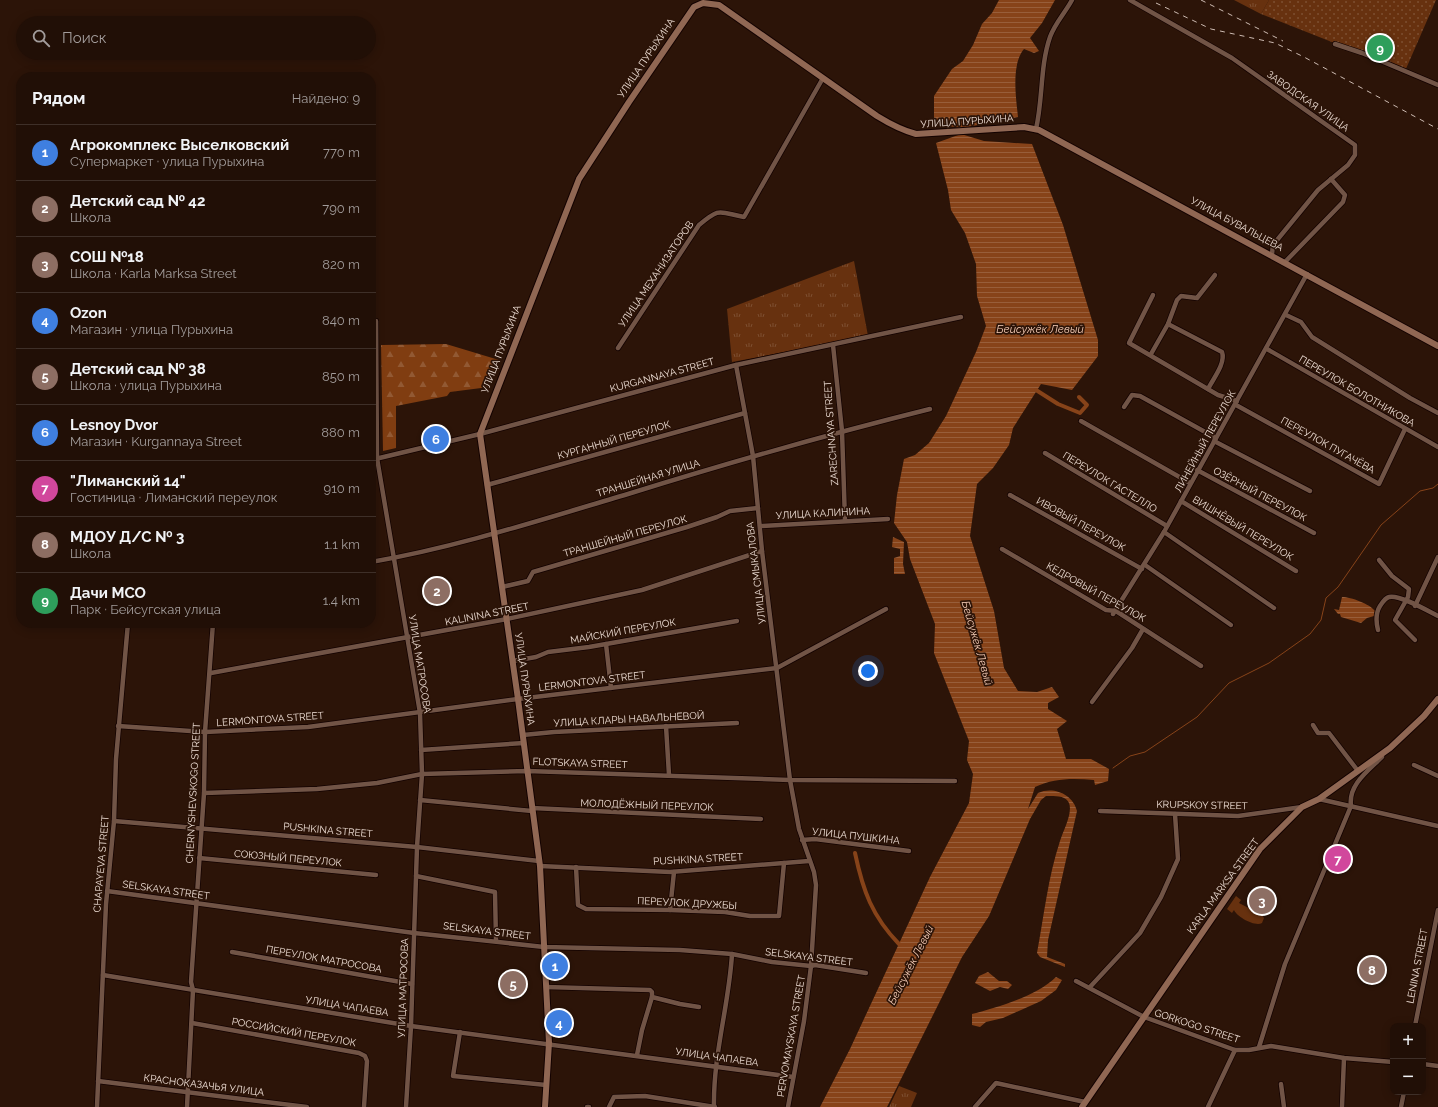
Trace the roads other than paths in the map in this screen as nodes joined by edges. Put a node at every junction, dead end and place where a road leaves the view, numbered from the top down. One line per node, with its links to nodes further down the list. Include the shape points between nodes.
1 (1072, 0): 7 (street, via 1049,39)
2 (1130, 0): 8 (street, ЗАВОДСКАЯ УЛИЦА, via 1232,58 1355,145 1355,154 1348,165)
3 (1335, 44): 5 (street)
4 (823, 78): 6 (street, УЛИЦА ПУРЫХИНА, via 895,128 916,134); 20 (street, УЛИЦА МЕХАНИЗАТОРОВ, via 744,217 720,211 699,225); 33 (street, УЛИЦА ПУРЫХИНА, via 719,5 703,3 694,7 579,179)
5 (1438, 85)
6 (1024, 127): 7 (street, УЛИЦА БУВАЛЬЦЕВА)
7 (1036, 129): 9 (street, УЛИЦА БУВАЛЬЦЕВА)
8 (1331, 179): 9 (street, ЗАВОДСКАЯ УЛИЦА, via 1318,190 1273,245); 10 (street, via 1345,195 1343,202)
9 (1272, 254): 10 (street, УЛИЦА БУВАЛЬЦЕВА)
10 (1285, 262): 11 (street, УЛИЦА БУВАЛЬЦЕВА)
11 (1307, 274): 14 (street, ЛИНЕЙНЫЙ ПЕРЕУЛОК); 19 (street, УЛИЦА БУВАЛЬЦЕВА)
12 (1216, 275): 17 (street, via 1197,298 1181,296 1177,300)
13 (1153, 295): 22 (street, via 1129,343)
14 (1286, 315): 21 (street, ЛИНЕЙНЫЙ ПЕРЕУЛОК); 29 (street, via 1301,322 1312,338)
15 (961, 317): 18 (street, KURGANNAYA STREET)
16 (376, 321): 38 (street, УЛИЦА МАТРОСОВА)
17 (1168, 324): 22 (street); 24 (street, via 1222,352 1224,357)
18 (834, 345): 23 (street, KURGANNAYA STREET); 32 (street, ZARECHNAYA STREET)
19 (1438, 346)
20 (618, 348)
21 (1267, 349): 25 (street, ЛИНЕЙНЫЙ ПЕРЕУЛОК); 31 (street, ПЕРЕУЛОК БОЛОТНИКОВА)
22 (1151, 354): 24 (street)
23 (736, 365): 28 (street, УЛИЦА СМЫКАЛОВА); 33 (street, KURGANNAYA STREET)
24 (1208, 389): 25 (street)
25 (1236, 403): 31 (street, ПЕРЕУЛОК ПУГАЧЁВА, via 1379,484); 34 (street, ЛИНЕЙНЫЙ ПЕРЕУЛОК)
26 (1124, 407): 34 (street, via 1132,395 1140,396)
27 (930, 409): 32 (street, ТРАНШЕЙНАЯ УЛИЦА)
28 (745, 412): 37 (street, УЛИЦА СМЫКАЛОВА); 41 (street, КУРГАННЫЙ ПЕРЕУЛОК)
29 (1438, 413)
30 (1081, 421): 40 (street)
31 (1405, 429): 35 (street, ПЕРЕУЛОК БОЛОТНИКОВА)
32 (842, 431): 37 (street, ТРАНШЕЙНАЯ УЛИЦА); 47 (street, ZARECHNAYA STREET)
33 (480, 434): 38 (street, KURGANNAYA STREET); 41 (street, УЛИЦА ПУРЫХИНА)
34 (1215, 440): 39 (street, ЛИНЕЙНЫЙ ПЕРЕУЛОК); 42 (street)
35 (1438, 447)
36 (1045, 453): 49 (street, ПЕРЕУЛОК ГАСТЕЛЛО)
37 (753, 456): 45 (street, УЛИЦА СМЫКАЛОВА); 52 (street, ТРАНШЕЙНАЯ УЛИЦА)
38 (377, 458): 56 (street, УЛИЦА МАТРОСОВА)
39 (1197, 470): 40 (street, ЛИНЕЙНЫЙ ПЕРЕУЛОК); 51 (street, ОЗЁРНЫЙ ПЕРЕУЛОК)
40 (1190, 483): 44 (street, ЛИНЕЙНЫЙ ПЕРЕУЛОК)
41 (487, 485): 52 (street, УЛИЦА ПУРЫХИНА)
42 (1310, 491)
43 (1010, 495): 59 (street, ИВОВЫЙ ПЕРЕУЛОК)
44 (1181, 501): 49 (street, ЛИНЕЙНЫЙ ПЕРЕУЛОК); 60 (street, ВИШНЁВЫЙ ПЕРЕУЛОК)
45 (758, 508): 48 (street, УЛИЦА СМЫКАЛОВА); 61 (street, ТРАНШЕЙНЫЙ ПЕРЕУЛОК, via 730,511 687,527 533,572 528,581)
46 (888, 518): 47 (street, УЛИЦА КАЛИНИНА)
47 (845, 520): 48 (street, УЛИЦА КАЛИНИНА)
48 (760, 526): 54 (street, УЛИЦА СМЫКАЛОВА)
49 (1167, 526): 50 (street, ЛИНЕЙНЫЙ ПЕРЕУЛОК)
50 (1164, 532): 59 (street, ЛИНЕЙНЫЙ ПЕРЕУЛОК); 64 (street)
51 (1314, 533)
52 (495, 534): 56 (street, ТРАНШЕЙНАЯ УЛИЦА); 61 (street, УЛИЦА ПУРЫХИНА)
53 (1002, 549): 66 (street, КЕДРОВЫЙ ПЕРЕУЛОК)
54 (762, 551): 68 (street, KALININA STREET, via 642,590); 80 (street, УЛИЦА СМЫКАЛОВА)
55 (1438, 557): 63 (street)
56 (394, 558): 58 (street, ТРАНШЕЙНАЯ УЛИЦА); 75 (street, УЛИЦА МАТРОСОВА)
57 (1379, 560): 62 (street, via 1392,576 1409,589)
58 (376, 561)
59 (1144, 567): 66 (street, ЛИНЕЙНЫЙ ПЕРЕУЛОК); 70 (street, ИВОВЫЙ ПЕРЕУЛОК)
60 (1296, 571)
61 (502, 587): 68 (street, УЛИЦА ПУРЫХИНА)
62 (1406, 601): 63 (street); 74 (street, via 1390,596 1384,600 1376,614); 76 (street, via 1395,620)
63 (1415, 606): 67 (street)
64 (1274, 608)
65 (886, 610): 80 (street, LERMONTOVA STREET)
66 (1114, 613): 73 (street, КЕДРОВЫЙ ПЕРЕУЛОК)
67 (1438, 616)
68 (507, 620): 75 (street, KALININA STREET); 78 (street, УЛИЦА ПУРЫХИНА)
69 (737, 621): 77 (street, МАЙСКИЙ ПЕРЕУЛОК)
70 (1231, 625)
71 (128, 628): 89 (street, CHAPAYEVA STREET)
72 (213, 628): 81 (street, CHERNYSHEVSKOGO STREET)
73 (1143, 628): 79 (street, КЕДРОВЫЙ ПЕРЕУЛОК); 85 (street, via 1132,648)
74 (1378, 630)
75 (407, 638): 81 (street, KALININA STREET); 86 (street, УЛИЦА МАТРОСОВА)
76 (1415, 640)
77 (606, 644): 78 (street, МАЙСКИЙ ПЕРЕУЛОК, via 548,652); 82 (street)
78 (513, 661): 83 (street, УЛИЦА ПУРЫХИНА)
79 (1201, 666)
80 (777, 668): 82 (street, LERMONTOVA STREET); 102 (street, УЛИЦА СМЫКАЛОВА)
81 (211, 673): 91 (street, CHERNYSHEVSKOGO STREET)
82 (611, 688): 83 (street, LERMONTOVA STREET)
83 (518, 699): 86 (street, LERMONTOVA STREET); 92 (street, УЛИЦА ПУРЫХИНА)
84 (1438, 699): 94 (street, KARLA MARKSA STREET)
85 (1092, 702)
86 (420, 713): 91 (street, LERMONTOVA STREET, via 308,727); 95 (street, УЛИЦА МАТРОСОВА)
87 (737, 723): 90 (street, УЛИЦА КЛАРЫ НАВАЛЬНЕВОЙ)
88 (1313, 725): 98 (street, via 1318,733 1329,733)
89 (118, 726): 91 (street, LERMONTOVA STREET); 113 (street, CHAPAYEVA STREET)
90 (666, 726): 92 (street, УЛИЦА КЛАРЫ НАВАЛЬНЕВОЙ); 100 (street)
91 (205, 732): 104 (street, CHERNYSHEVSKOGO STREET)
92 (523, 735): 93 (street, УЛИЦА ПУРЫХИНА)
93 (524, 743): 95 (street); 97 (street, УЛИЦА ПУРЫХИНА)
94 (1390, 748): 98 (street, KARLA MARKSA STREET); 107 (street, via 1356,784 1350,794)
95 (421, 750): 99 (street, УЛИЦА МАТРОСОВА)
96 (1414, 765): 101 (street)
97 (527, 771): 99 (street, FLOTSKAYA STREET); 100 (street, FLOTSKAYA STREET); 109 (street, УЛИЦА ПУРЫХИНА)
98 (1358, 771): 105 (street, KARLA MARKSA STREET)
99 (422, 774): 104 (street, FLOTSKAYA STREET, via 377,784); 106 (street, УЛИЦА МАТРОСОВА)
100 (669, 776): 102 (street, FLOTSKAYA STREET)
101 (1438, 776)
102 (790, 780): 103 (street, FLOTSKAYA STREET); 116 (street, PERVOMAYSKAYA STREET)
103 (956, 781)
104 (204, 793): 115 (street, CHERNYSHEVSKOGO STREET)
105 (1319, 799): 107 (street); 108 (street, KARLA MARKSA STREET)
106 (420, 800): 109 (street, МОЛОДЁЖНЫЙ ПЕРЕУЛОК); 117 (street, УЛИЦА МАТРОСОВА)
107 (1351, 806): 114 (street); 152 (street, via 1285,964)
108 (1302, 807): 111 (street, KRUPSKOY STREET, via 1238,816); 146 (street, KARLA MARKSA STREET, via 1260,849)
109 (532, 810): 112 (street, МОЛОДЁЖНЫЙ ПЕРЕУЛОК); 122 (street, УЛИЦА ПУРЫХИНА)
110 (1100, 811): 111 (street, KRUPSKOY STREET)
111 (1175, 814): 142 (street, via 1178,859 1161,897 1140,934)
112 (761, 818)
113 (114, 821): 115 (street, PUSHKINA STREET); 127 (street, CHAPAYEVA STREET)
114 (1438, 826)
115 (201, 828): 117 (street, PUSHKINA STREET); 119 (street, CHERNYSHEVSKOGO STREET)
116 (802, 840): 118 (street, УЛИЦА ПУШКИНА); 120 (street, PERVOMAYSKAYA STREET)
117 (417, 847): 122 (street, PUSHKINA STREET); 126 (street, УЛИЦА МАТРОСОВА)
118 (908, 851)
119 (199, 858): 125 (street, СОЮЗНЫЙ ПЕРЕУЛОК); 128 (street, CHERNYSHEVSKOGO STREET)
120 (809, 860): 121 (street, PUSHKINA STREET); 136 (street, PERVOMAYSKAYA STREET, via 816,885)
121 (784, 863): 124 (street, PUSHKINA STREET); 129 (street, ПЕРЕУЛОК ДРУЖБЫ, via 779,916)
122 (540, 864): 123 (street, PUSHKINA STREET); 133 (street, УЛИЦА ПУРЫХИНА)
123 (576, 868): 124 (street, PUSHKINA STREET); 129 (street, ПЕРЕУЛОК ДРУЖБЫ, via 577,899 581,908)
124 (674, 872): 129 (street)
125 (376, 875)
126 (416, 876): 131 (street, УЛИЦА МАТРОСОВА); 132 (street, via 495,892)
127 (107, 890): 128 (street, SELSKAYA STREET); 138 (street, CHAPAYEVA STREET)
128 (196, 904): 131 (street, SELSKAYA STREET); 143 (street, CHERNYSHEVSKOGO STREET, via 191,982)
129 (670, 910)
130 (1438, 910): 148 (street, LENINA STREET)
131 (414, 933): 132 (street, SELSKAYA STREET); 140 (street, УЛИЦА МАТРОСОВА)
132 (496, 941): 133 (street, SELSKAYA STREET)
133 (544, 947): 135 (street, SELSKAYA STREET, via 680,950); 141 (street, УЛИЦА ПУРЫХИНА)
134 (232, 952): 140 (street, ПЕРЕУЛОК МАТРОСОВА)
135 (732, 954): 136 (street, SELSKAYA STREET); 158 (street, via 727,1006)
136 (811, 966): 137 (street, SELSKAYA STREET); 160 (street, PERVOMAYSKAYA STREET)
137 (866, 973)
138 (103, 975): 143 (street, УЛИЦА ЧАПАЕВА); 161 (street, CHAPAYEVA STREET)
139 (1076, 981): 142 (street, GORKOGO STREET)
140 (412, 984): 149 (street, УЛИЦА МАТРОСОВА)
141 (546, 987): 144 (street, via 650,990); 151 (street, УЛИЦА ПУРЫХИНА)
142 (1090, 987): 146 (street, GORKOGO STREET)
143 (193, 990): 147 (street, CHERNYSHEVSKOGO STREET); 149 (street, УЛИЦА ЧАПАЕВА)
144 (652, 997): 145 (street); 154 (street)
145 (699, 1007)
146 (1144, 1017): 153 (street, GORKOGO STREET); 166 (street, KARLA MARKSA STREET)
147 (192, 1023): 164 (street, CHERNYSHEVSKOGO STREET); 170 (street, РОССИЙСКИЙ ПЕРЕУЛОК, via 359,1053 365,1056 367,1061)
148 (1416, 1023)
149 (411, 1026): 150 (street, УЛИЦА ЧАПАЕВА); 171 (street, УЛИЦА МАТРОСОВА)
150 (460, 1032): 151 (street, УЛИЦА ЧАПАЕВА); 163 (street, via 453,1076)
151 (549, 1043): 154 (street, УЛИЦА ЧАПАЕВА); 163 (street, УЛИЦА ПУРЫХИНА)
152 (1259, 1047): 153 (street, GORKOGO STREET); 155 (street, GORKOGO STREET, via 1271,1046)
153 (1235, 1050): 177 (street)
154 (637, 1055): 158 (street, УЛИЦА ЧАПАЕВА)
155 (1344, 1058): 156 (street, GORKOGO STREET); 179 (street)
156 (1390, 1062)
157 (1426, 1064): 159 (street)
158 (716, 1066): 160 (street, УЛИЦА ЧАПАЕВА); 174 (street)
159 (1438, 1066)
160 (793, 1077): 175 (street, PERVOMAYSKAYA STREET)
161 (98, 1081): 164 (street, КРАСНОКАЗАЧЬЯ УЛИЦА); 167 (street, CHAPAYEVA STREET)
162 (1281, 1084): 178 (street)
163 (546, 1085): 172 (street, УЛИЦА ПУРЫХИНА)
164 (188, 1093): 168 (street, CHERNYSHEVSKOGO STREET); 169 (street, КРАСНОКАЗАЧЬЯ УЛИЦА)
165 (1403, 1095): 180 (street)
166 (1084, 1104): 176 (street, via 996,1083)
167 (97, 1107)
168 (187, 1107)
169 (307, 1107)
170 (364, 1107)
171 (406, 1107)
172 (545, 1107)
173 (609, 1107): 174 (street, via 614,1097 645,1096)
174 (714, 1107)
175 (788, 1107)
176 (976, 1107)
177 (1208, 1107)
178 (1284, 1107)
179 (1342, 1107)
180 (1401, 1107)

